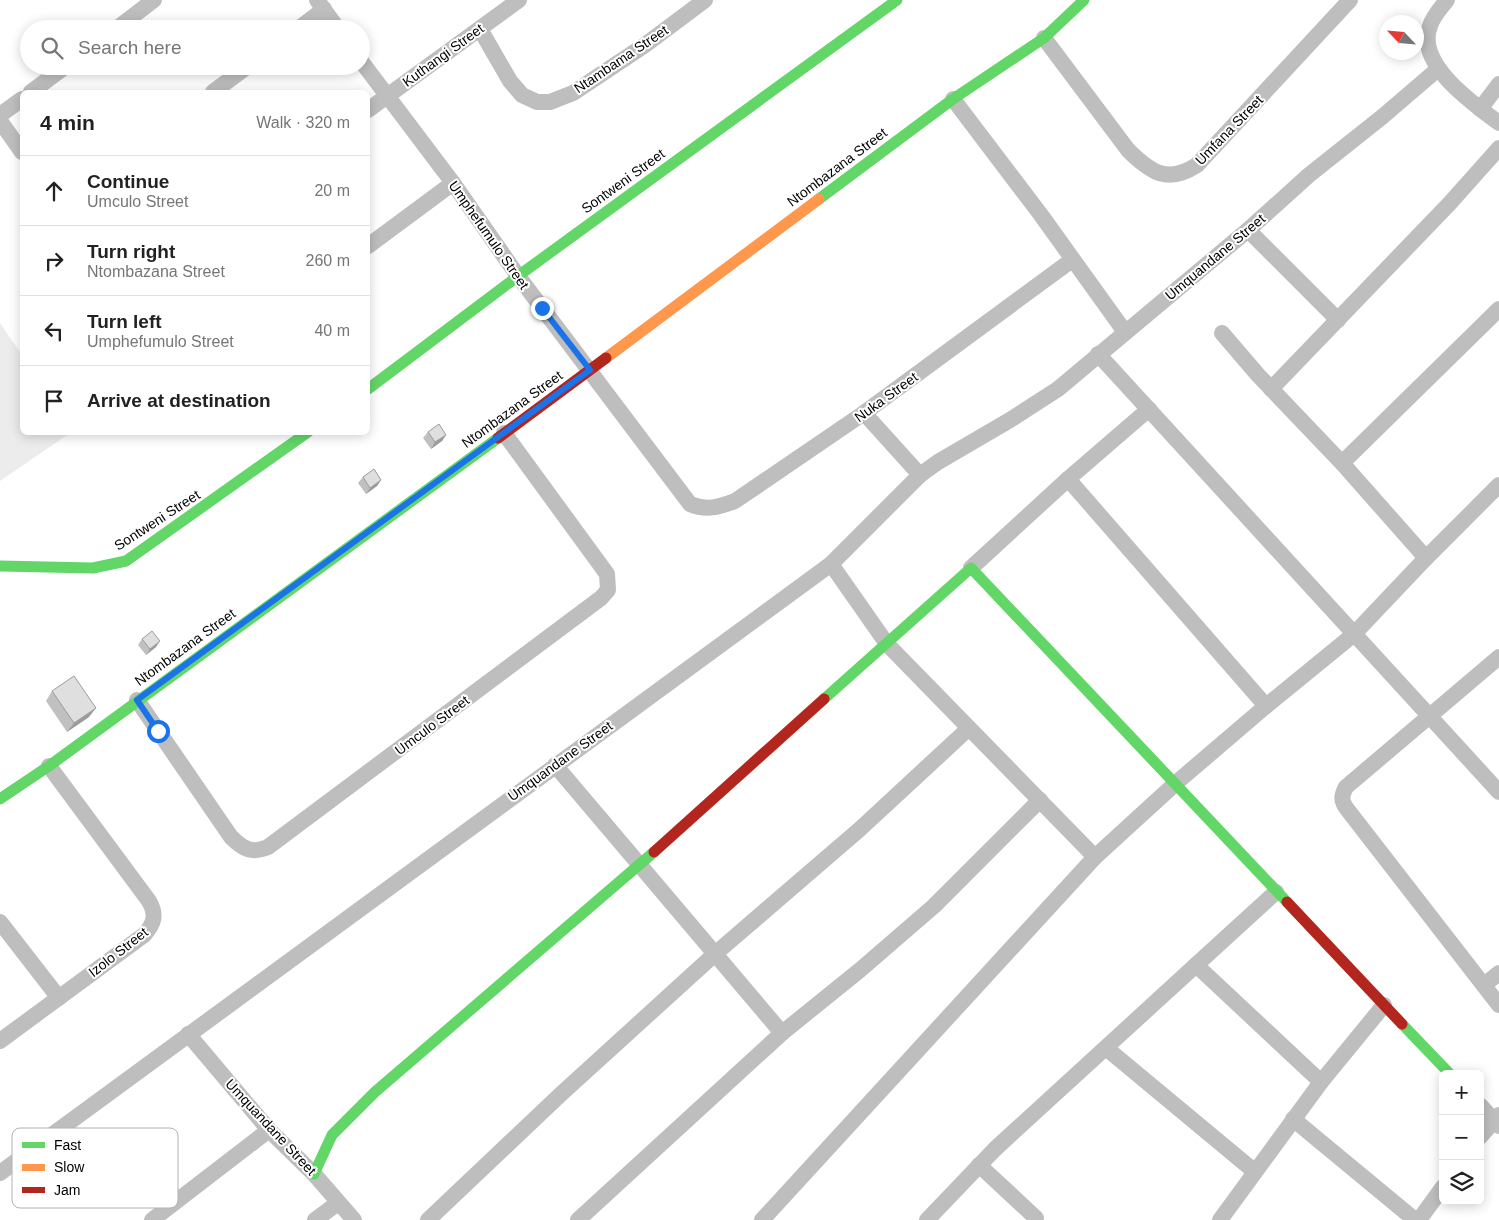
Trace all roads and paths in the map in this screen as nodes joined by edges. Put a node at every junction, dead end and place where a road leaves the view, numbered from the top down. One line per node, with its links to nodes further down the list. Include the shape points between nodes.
1 (154, 0): 9 (street)
2 (519, 0): 12 (street, Kuthangi Street)
3 (705, 0): 12 (street, Ntambama Street, via 573,93 550,102 537,102 522,95 510,81)
4 (897, 0): 35 (street, Sontweni Street)
5 (1084, 0): 13 (street, Ntombazana Street)
6 (1350, 0): 13 (street, Umfana Street, via 1197,165 1182,175 1154,171 1140,162)
7 (1447, 0): 14 (street, via 1432,20 1428,34 1428,44)
8 (321, 5): 10 (street); 11 (street)
9 (128, 20)
10 (307, 20)
11 (332, 20)
12 (480, 28): 21 (street, Kuthangi Street)
13 (1044, 38): 22 (street, Ntombazana Street)
14 (1438, 69): 25 (street); 32 (street, Umquandane Street, via 1309,174)
15 (370, 74): 21 (street, Umphefumulo Street)
16 (54, 75): 19 (street)
17 (236, 75): 20 (street)
18 (1499, 84): 25 (street)
19 (34, 90)
20 (216, 90)
21 (386, 96): 24 (street, Kuthangi Street); 31 (street, Umphefumulo Street)
22 (953, 99): 34 (street); 41 (street, Ntombazana Street)
23 (20, 101): 26 (street)
24 (370, 108)
25 (1480, 109): 28 (street)
26 (0, 116)
27 (0, 121): 30 (street)
28 (1499, 123)
29 (1499, 148): 37 (street)
30 (20, 149)
31 (453, 183): 33 (street); 35 (street, Umphefumulo Street)
32 (1248, 230): 37 (street); 38 (street, Umquandane Street)
33 (370, 245)
34 (1072, 260): 38 (street); 45 (street, Nuka Street)
35 (518, 276): 41 (street, Umphefumulo Street); 42 (street, Sontweni Street)
36 (1499, 309): 48 (street)
37 (1338, 320): 43 (street)
38 (1125, 332): 40 (street, Umquandane Street)
39 (1222, 333): 43 (street)
40 (1098, 354): 44 (street); 49 (street, Umquandane Street, via 1033,406)
41 (590, 370): 46 (street, Ntombazana Street); 52 (street, Umphefumulo Street)
42 (370, 387)
43 (1271, 389): 48 (street)
44 (1149, 409): 50 (street); 57 (street)
45 (864, 413): 49 (street); 52 (street, Nuka Street, via 735,501 708,509)
46 (504, 433): 60 (street, Ntombazana Street); 60 (street, Umculo Street, via 607,574 608,590 268,848 248,851 231,837)
47 (304, 435): 55 (street, Sontweni Street, via 126,561 93,568)
48 (1342, 463): 53 (street)
49 (920, 475): 54 (street, Umquandane Street)
50 (1068, 479): 56 (street); 61 (street)
51 (1499, 485): 53 (street)
52 (690, 504)
53 (1426, 558): 57 (street)
54 (831, 564): 58 (street); 64 (street, Umquandane Street)
55 (0, 566)
56 (972, 568): 58 (street); 66 (street)
57 (1353, 635): 61 (street); 62 (street)
58 (887, 644): 63 (street); 71 (street)
59 (1499, 657): 62 (street)
60 (137, 700): 65 (street, Ntombazana Street)
61 (1266, 706): 66 (street)
62 (1430, 716): 67 (street); 77 (street, via 1346,787 1342,802)
63 (968, 729): 69 (street); 74 (street, via 860,829)
64 (555, 765): 71 (street); 82 (street, Umquandane Street)
65 (49, 766): 68 (street, Ntombazana Street); 78 (street, Izolo Street, via 154,910 154,919 144,935)
66 (1176, 783): 70 (street); 72 (street)
67 (1499, 792)
68 (0, 798)
69 (1040, 800): 70 (street); 81 (street, via 934,906)
70 (1095, 857): 108 (street)
71 (640, 865): 74 (street); 97 (street, via 342,1123 326,1144)
72 (1276, 892): 75 (street); 80 (street)
73 (0, 922): 78 (street)
74 (716, 953): 81 (street); 107 (street)
75 (1196, 964): 84 (street); 86 (street)
76 (1499, 973): 77 (street)
77 (1484, 985): 79 (street)
78 (59, 998): 83 (street, Izolo Street)
79 (1499, 1005)
80 (1384, 1006): 85 (street); 86 (street)
81 (782, 1033): 102 (street)
82 (188, 1034): 90 (street, Umquandane Street); 91 (street, Umquandane Street)
83 (0, 1041)
84 (1106, 1048): 94 (street); 95 (street)
85 (1446, 1070)
86 (1321, 1082): 88 (street)
87 (1484, 1109): 89 (street)
88 (1293, 1119): 95 (street); 111 (street)
89 (1497, 1120): 92 (street)
90 (61, 1128)
91 (270, 1130): 97 (street, Umquandane Street); 99 (street)
92 (1484, 1134)
93 (12, 1164): 96 (street, Umquandane Street)
94 (979, 1165): 103 (street); 109 (street)
95 (1254, 1171): 110 (street)
96 (0, 1173)
97 (314, 1174): 100 (street, Umquandane Street)
98 (1439, 1192): 112 (street)
99 (178, 1200)
100 (338, 1203): 105 (street); 106 (street, Umquandane Street)
101 (168, 1208): 104 (street)
102 (589, 1217)
103 (1036, 1219)
104 (152, 1220)
105 (315, 1220)
106 (354, 1220)
107 (428, 1220)
108 (762, 1220)
109 (927, 1220)
110 (1220, 1220)
111 (1415, 1220)
112 (1419, 1220)

